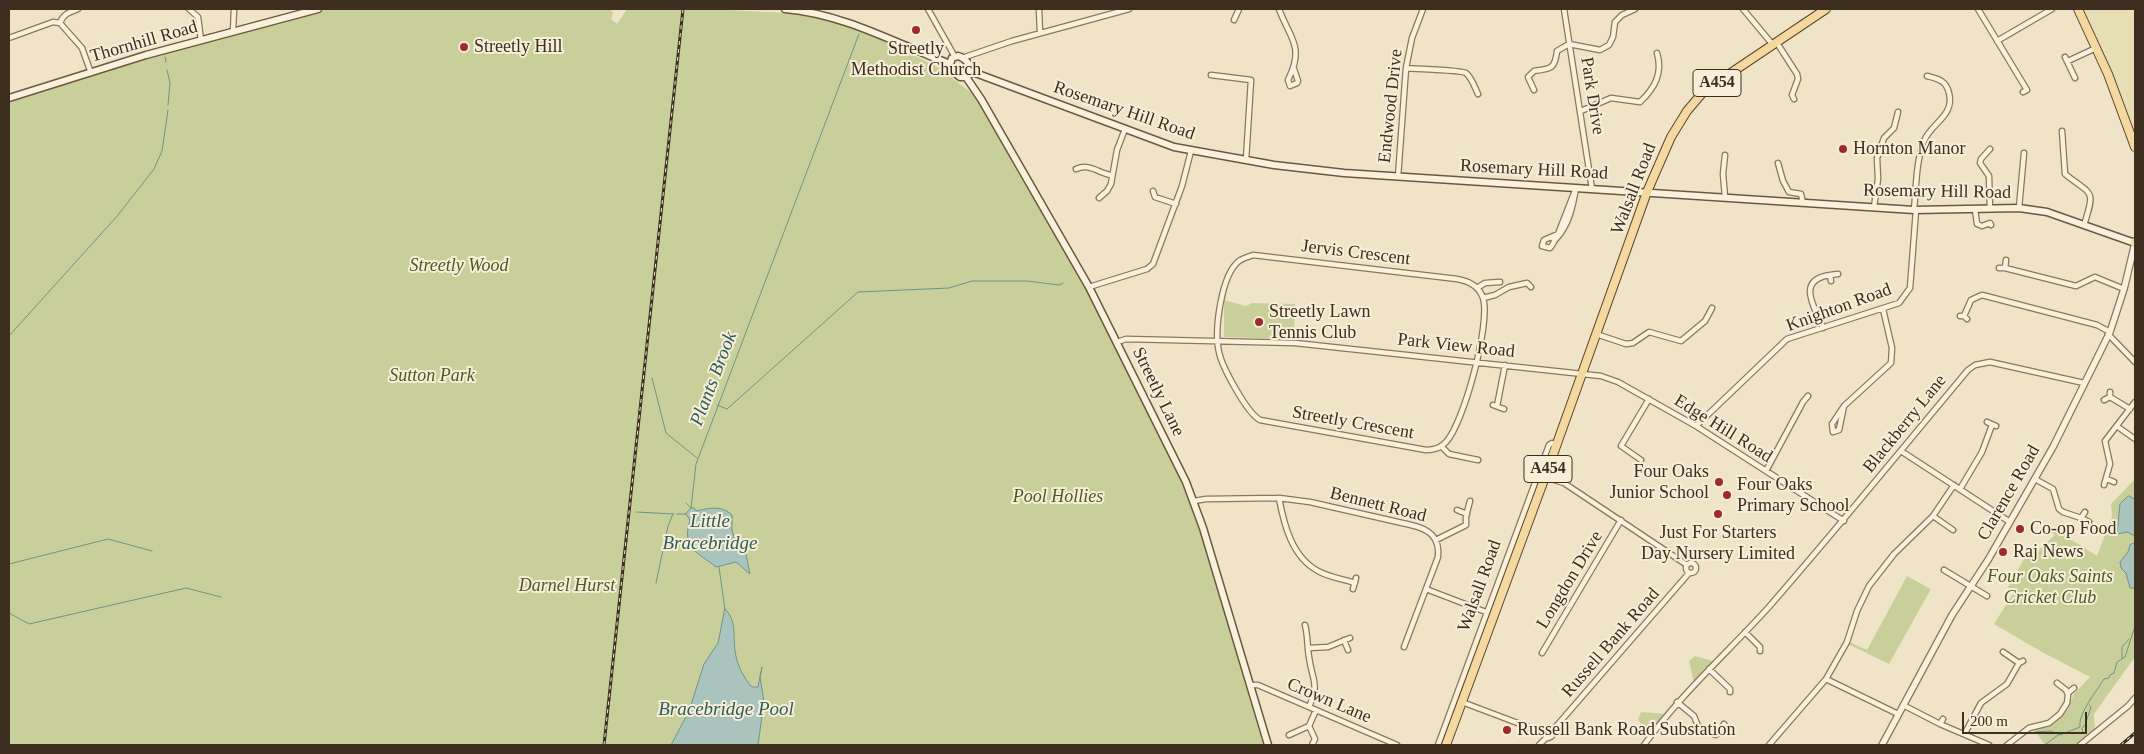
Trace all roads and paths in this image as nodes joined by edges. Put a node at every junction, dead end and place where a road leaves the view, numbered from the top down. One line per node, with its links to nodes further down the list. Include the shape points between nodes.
1 (78, 9): 20 (street, via 66,14)
2 (189, 9): 26 (street, via 198,17)
3 (234, 9): 23 (street)
4 (318, 9): 23 (main road, Thornhill Road)
5 (785, 9): 34 (main road, via 819,14 866,29)
6 (928, 9): 33 (street)
7 (1039, 9): 24 (street)
8 (1129, 9): 24 (street)
9 (1239, 9): 19 (street)
10 (1279, 9): 36 (street, via 1295,42)
11 (1423, 9): 35 (street, Endwood Drive, via 1412,38)
12 (1564, 9): 29 (street, Park Drive)
13 (1635, 9): 29 (street, via 1615,22 1613,38 1600,50)
14 (1744, 9): 30 (street)
15 (1826, 9): 30 (main road, Walsall Road / A454)
16 (1978, 9): 27 (street)
17 (2052, 9): 27 (street)
18 (2078, 9): 31 (main road)
19 (1234, 20)
20 (60, 23): 21 (street); 38 (street, via 82,48)
21 (41, 27): 22 (street); 25 (street)
22 (44, 32)
23 (233, 32): 26 (main road, Thornhill Road)
24 (1040, 33): 33 (street)
25 (11, 38): 28 (street)
26 (201, 40): 38 (main road, Thornhill Road)
27 (1997, 41): 44 (street)
28 (16, 43)
29 (1569, 44): 43 (street, via 1557,51 1556,63 1549,69 1534,71 1528,77); 48 (street, Park Drive)
30 (1775, 44): 46 (street, via 1798,79 1793,97); 67 (main road, Walsall Road / A454, via 1704,91 1671,137)
31 (2096, 48): 42 (street, via 2066,59); 52 (main road)
32 (1657, 53): 48 (street, via 1661,66 1657,80 1640,102 1611,98)
33 (959, 57): 34 (main road); 37 (main road, via 968,62)
34 (950, 64): 40 (main road, via 958,76)
35 (1406, 68): 45 (street, via 1461,71 1468,75); 63 (street, Endwood Drive)
36 (1294, 69)
37 (970, 71): 40 (main road); 50 (main road, Rosemary Hill Road)
38 (91, 73): 47 (main road, Thornhill Road)
39 (1211, 75): 57 (street, via 1251,80)
40 (966, 77): 86 (main road, Streetly Lane)
41 (1929, 78): 76 (street, Knighton Road, via 1939,78 1948,87 1950,105 1924,140)
42 (2075, 78)
43 (1534, 90)
44 (2027, 90)
45 (1478, 94)
46 (1785, 95)
47 (9, 98)
48 (1581, 111): 65 (street, Park Drive)
49 (1898, 112): 72 (street, via 1894,128 1884,138 1877,158)
50 (1125, 130): 54 (main road, Rosemary Hill Road); 62 (street)
51 (2062, 131): 78 (street, via 2065,174 2088,190 2091,196)
52 (2135, 147)
53 (1990, 149): 75 (street, via 1980,161 1989,176)
54 (1190, 151): 57 (main road, Rosemary Hill Road); 71 (street)
55 (2024, 153): 73 (street)
56 (1725, 155): 68 (street)
57 (1246, 160): 63 (main road, Rosemary Hill Road)
58 (1778, 163): 70 (street, via 1789,192 1801,194)
59 (1084, 166): 60 (street); 61 (street); 62 (street)
60 (1076, 169)
61 (1085, 173)
62 (1111, 175): 69 (street, via 1105,196)
63 (1398, 177): 64 (main road, Rosemary Hill Road)
64 (1576, 188): 65 (main road, Rosemary Hill Road); 79 (street, via 1558,234)
65 (1592, 189): 67 (main road, Rosemary Hill Road)
66 (1153, 191): 71 (street, via 1155,197)
67 (1647, 192): 68 (main road, Rosemary Hill Road); 96 (main road, Walsall Road / A454)
68 (1725, 197): 70 (main road, Rosemary Hill Road)
69 (1098, 198)
70 (1803, 203): 72 (main road, Rosemary Hill Road)
71 (1176, 204): 86 (street, via 1153,264 1147,269)
72 (1874, 207): 76 (main road, Rosemary Hill Road)
73 (2019, 208): 75 (main road, Rosemary Hill Road); 78 (main road, Rosemary Hill Road, via 2047,212)
74 (1975, 209): 75 (main road, Rosemary Hill Road); 76 (main road, Rosemary Hill Road); 77 (street, via 1977,224)
75 (1990, 209)
76 (1915, 210): 92 (street, Knighton Road, via 1910,288 1899,303)
77 (1991, 225)
78 (2084, 225): 80 (main road, Rosemary Hill Road)
79 (1553, 238)
80 (2135, 242): 89 (street, Clarence Road)
81 (2006, 260): 89 (street, via 2002,268 2076,286 2096,277)
82 (1838, 274): 94 (street, via 1830,278 1821,276 1810,288 1809,294)
83 (1530, 278): 85 (street)
84 (1500, 282): 88 (street, via 1484,283)
85 (1527, 283): 87 (street); 90 (street)
86 (1089, 287): 98 (main road, Streetly Lane)
87 (1531, 287)
88 (1477, 288): 90 (street); 97 (street, Jervis Crescent, via 1465,280 1253,255 1238,262 1228,276 1220,303)
89 (2124, 289): 95 (street, Clarence Road)
90 (1483, 298): 99 (street)
91 (1712, 308): 96 (street, via 1705,322 1681,341 1649,332 1626,344)
92 (1884, 309): 94 (street, Knighton Road); 108 (street, via 1892,348 1891,363)
93 (1964, 317): 95 (street, via 1971,300 1982,295 2097,325)
94 (1824, 328): 112 (street, Knighton Road, via 1787,340)
95 (2109, 333): 100 (street); 103 (street, Clarence Road)
96 (1596, 334): 102 (main road, Walsall Road / A454)
97 (1218, 341): 98 (street, Park View Road, via 1126,339); 99 (street, Park View Road, via 1295,343); 116 (street, Streetly Crescent, via 1220,356 1241,398 1250,413 1260,420 1426,450)
98 (1117, 342): 129 (main road, Streetly Lane)
99 (1477, 362): 101 (street, Park View Road); 116 (street, via 1458,420)
100 (2135, 362)
101 (1505, 365): 102 (street, Park View Road); 109 (street, via 1495,406)
102 (1582, 374): 105 (street, Edge Hill Road, via 1610,378); 115 (main road, Walsall Road / A454)
103 (2084, 383): 117 (street, Blackberry Lane, via 1990,362 1975,365); 122 (street, Clarence Road)
104 (1808, 396): 120 (street)
105 (1649, 400): 112 (street, Edge Hill Road); 119 (street, via 1620,446)
106 (2104, 400): 110 (street, via 2110,395)
107 (2135, 402): 110 (street)
108 (1844, 406): 108 (street, via 1839,430 1833,432 1832,424)
109 (1504, 409)
110 (2130, 409): 113 (street)
111 (1987, 422): 127 (street, via 1994,425)
112 (1696, 426): 120 (street, Edge Hill Road)
113 (2118, 426): 114 (street); 123 (street, via 2105,441 2110,464)
114 (2135, 439)
115 (1556, 444): 121 (main road, Walsall Road / A454); 149 (street, Walsall Road, via 1549,445)
116 (1441, 446): 118 (street, via 1449,454)
117 (1900, 451): 125 (street); 137 (street, Blackberry Lane)
118 (1478, 460)
119 (1641, 460)
120 (1766, 471): 137 (street, Edge Hill Road)
121 (1545, 477): 136 (street, via 1564,484); 168 (main road, Walsall Road / A454)
122 (2035, 479): 135 (street, via 2053,489 2063,512); 138 (street, Clarence Road)
123 (2107, 479): 124 (street); 126 (street)
124 (2114, 482)
125 (1954, 485): 127 (street); 134 (street)
126 (2104, 485)
127 (1960, 489): 138 (street)
128 (1279, 498): 129 (street, Bennett Road); 141 (street, Bennett Road, via 1423,528); 145 (street, via 1291,539 1306,563 1319,572)
129 (1194, 501): 163 (main road, Streetly Lane)
130 (1470, 501): 133 (street)
131 (1457, 510): 133 (street)
132 (2085, 512): 135 (street)
133 (1467, 514): 141 (street, via 1467,527)
134 (1933, 516): 140 (street); 161 (street, via 1894,554 1869,586 1846,642)
135 (2081, 518): 139 (street)
136 (1621, 520): 142 (street); 159 (street, Longdon Drive)
137 (1844, 521): 151 (street, Blackberry Lane)
138 (2010, 522): 146 (street, Clarence Road)
139 (2089, 522)
140 (1952, 530)
141 (1436, 540): 147 (street, Bennett Road, via 1438,557)
142 (1687, 565): 144 (street, via 1685,569); 144 (street, via 1692,563 1696,566)
143 (1944, 570): 146 (street)
144 (1689, 574): 178 (street, Russell Bank Road, via 1553,730 1548,728)
145 (1355, 583)
146 (1970, 586): 148 (street); 170 (street, Clarence Road)
147 (1426, 589): 149 (street); 154 (street, Bennett Road)
148 (1987, 596)
149 (1486, 612): 183 (street, Walsall Road)
150 (1304, 629): 155 (street)
151 (1745, 632): 157 (street, via 1760,646); 160 (street, Blackberry Lane)
152 (1350, 638): 153 (street)
153 (1344, 640): 155 (street, via 1328,647); 156 (street)
154 (1404, 647)
155 (1309, 648): 171 (street, via 1316,686)
156 (1348, 650)
157 (1760, 651)
158 (2003, 652): 176 (street, via 2021,662 2007,684 1981,703)
159 (1542, 653)
160 (1709, 669): 165 (street); 169 (street, Blackberry Lane)
161 (1826, 679): 173 (street); 187 (street)
162 (2057, 683): 166 (street)
163 (1251, 685): 171 (street, Crown Lane); 180 (main road, Streetly Lane)
164 (2074, 688): 166 (street)
165 (1730, 692)
166 (2068, 693): 189 (street, via 2067,703 2060,714 2049,723 2029,728)
167 (2135, 698): 190 (street)
168 (1462, 702): 178 (street); 184 (main road, Walsall Road / A454)
169 (1677, 702): 174 (street, via 1694,716 1698,726 1715,735); 186 (street, Blackberry Lane)
170 (1903, 705): 173 (street, Clarence Road); 176 (street)
171 (1309, 707): 172 (street, Crown Lane)
172 (1316, 710): 175 (street); 182 (street, Crown Lane)
173 (1898, 714): 188 (street, Clarence Road)
174 (1724, 724)
175 (1309, 726): 177 (street); 181 (street, via 1314,739)
176 (1965, 734): 179 (street)
177 (1289, 735)
178 (1545, 735): 185 (street)
179 (1985, 744)
180 (1268, 745)
181 (1312, 745)
182 (1397, 745)
183 (1438, 745)
184 (1446, 745)
185 (1540, 745)
186 (1644, 745)
187 (1769, 745)
188 (1882, 745)
189 (2007, 745)
190 (2080, 745)

